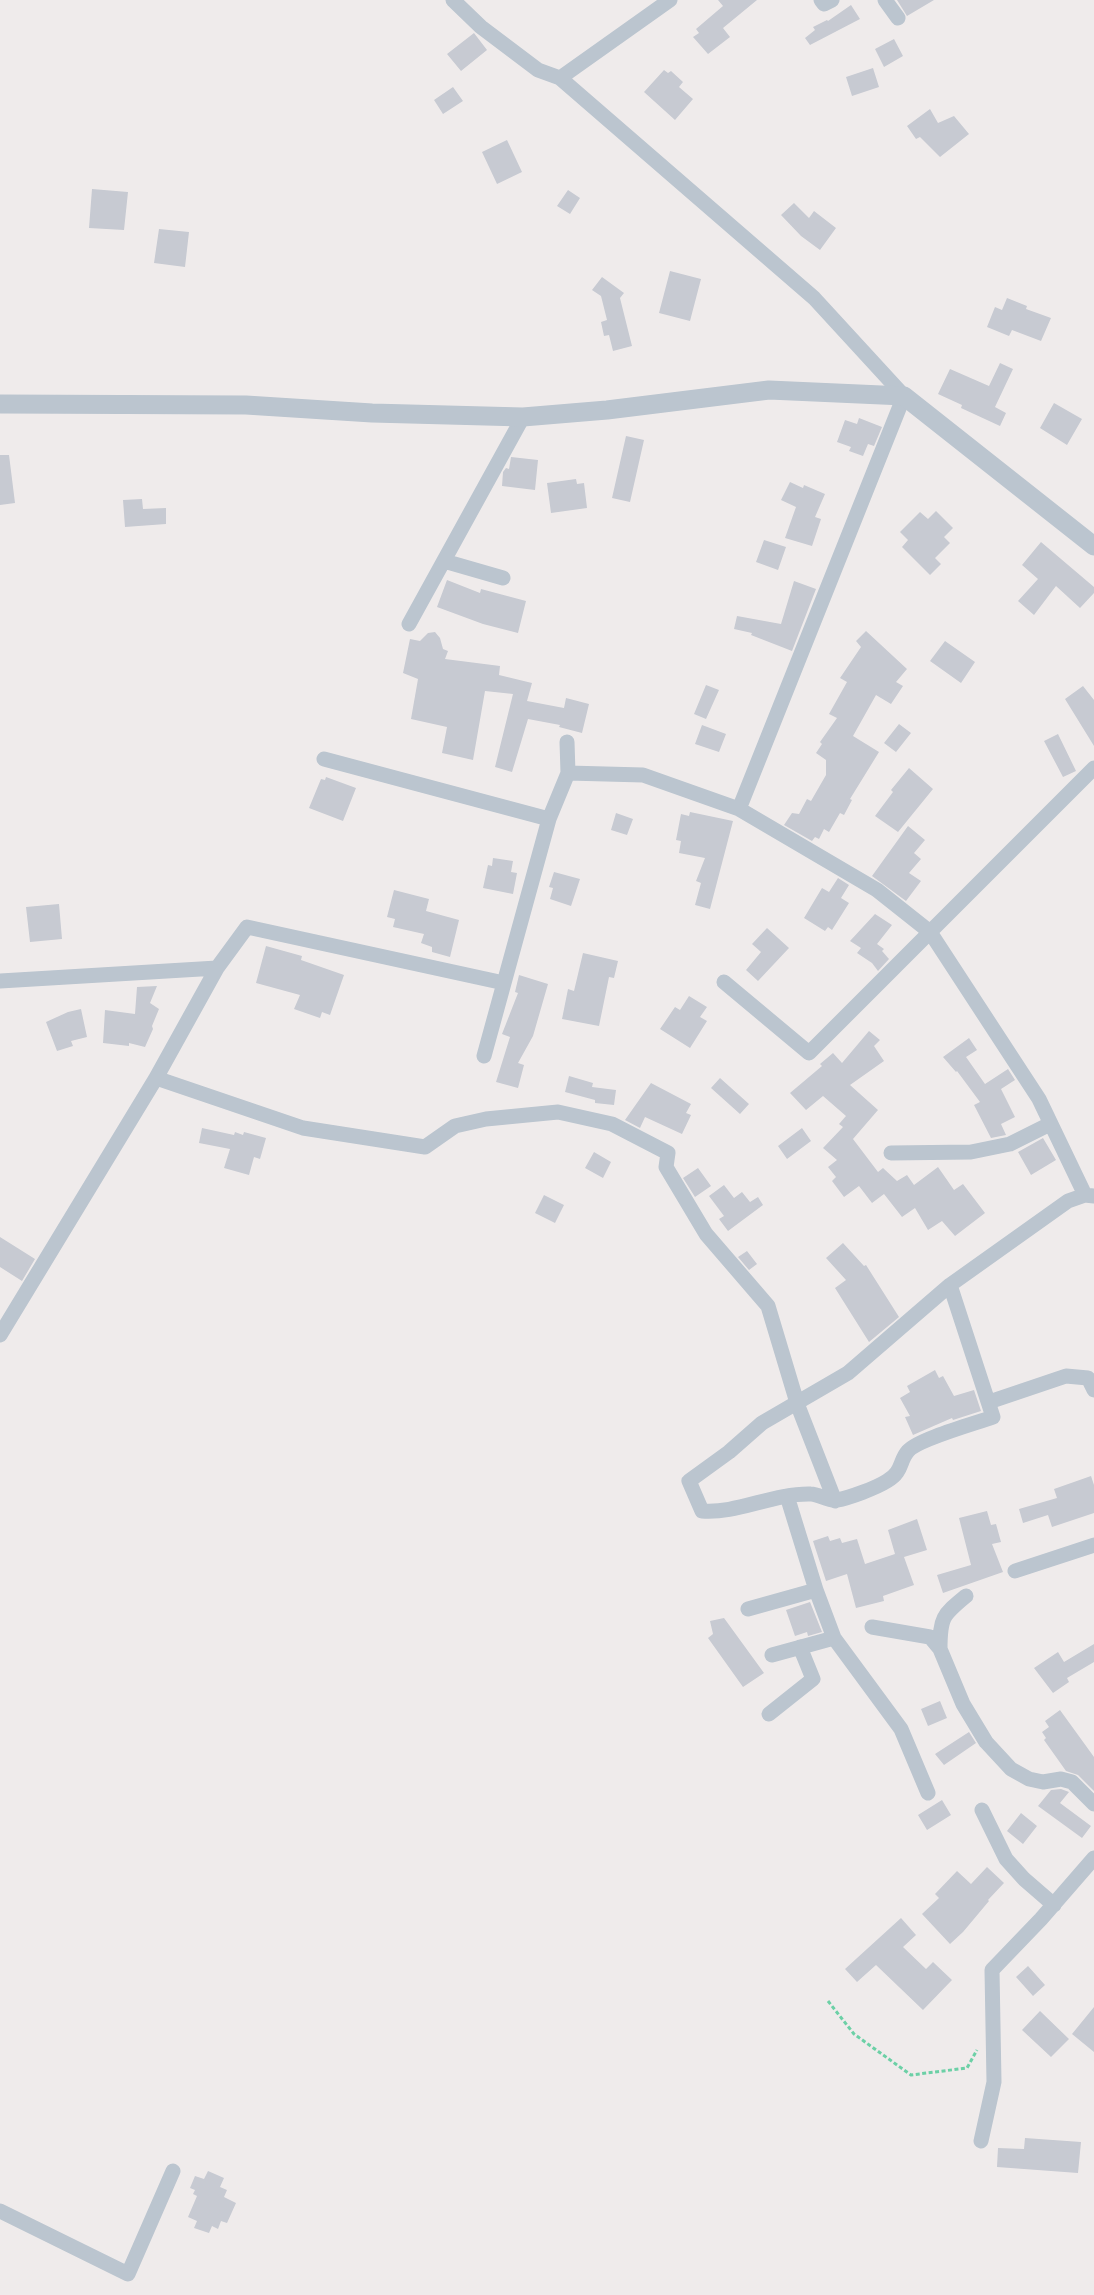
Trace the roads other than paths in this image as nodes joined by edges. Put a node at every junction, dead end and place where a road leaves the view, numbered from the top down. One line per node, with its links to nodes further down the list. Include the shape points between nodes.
1 (453, 0): 7 (street, via 481,27 538,70)
2 (670, 0): 7 (street)
3 (821, 0): 4 (street, via 824,4)
4 (832, 0)
5 (885, 0): 6 (street)
6 (898, 18)
7 (560, 78): 8 (street, via 814,298)
8 (904, 396): 10 (street, via 769,390); 11 (street); 19 (street)
9 (0, 404): 10 (street, via 246,405)
10 (523, 418): 12 (street)
11 (1094, 546)
12 (444, 561): 13 (street); 14 (street)
13 (503, 578)
14 (409, 624)
15 (567, 742): 18 (street)
16 (324, 760): 20 (street)
17 (1094, 768): 21 (street)
18 (568, 773): 19 (street, via 643,774); 20 (street)
19 (739, 809): 21 (street, via 877,890)
20 (549, 819): 25 (street)
21 (930, 932): 24 (street, via 810,1053); 28 (street, via 1039,1099)
22 (217, 968): 23 (street); 25 (street, via 247,927); 27 (street)
23 (0, 981)
24 (724, 982)
25 (504, 983): 26 (street)
26 (484, 1056)
27 (156, 1078): 32 (street); 35 (street, via 303,1128 425,1148 455,1126 486,1119 558,1112 612,1124 668,1152 666,1167 706,1234 768,1306)
28 (1050, 1124): 29 (street, via 1010,1144 971,1152); 30 (street)
29 (891, 1153)
30 (1089, 1196): 31 (street, via 1068,1201)
31 (950, 1285): 34 (street); 35 (street, via 848,1373)
32 (3, 1325)
33 (1094, 1390): 34 (street, via 1088,1378 1066,1376)
34 (989, 1402): 37 (street, via 994,1417 922,1442 908,1450 900,1470 887,1482)
35 (797, 1403): 36 (street, via 762,1424 689,1481 702,1511 716,1512); 37 (street)
36 (787, 1496): 37 (street, via 812,1494); 40 (street)
37 (835, 1501)
38 (1094, 1545): 39 (street)
39 (1015, 1571)
40 (816, 1590): 42 (street); 44 (street)
41 (966, 1596): 46 (street, via 944,1614)
42 (748, 1609)
43 (872, 1627): 46 (street, via 930,1637)
44 (834, 1638): 45 (street); 49 (street, via 901,1729)
45 (800, 1647): 47 (street); 48 (street, via 813,1680)
46 (940, 1649): 50 (street, via 963,1704 986,1742 1011,1769 1043,1782 1061,1779 1072,1782)
47 (772, 1655)
48 (769, 1714)
49 (928, 1793)
50 (1094, 1804)
51 (982, 1810): 53 (street, via 1006,1858)
52 (1093, 1861): 53 (street)
53 (1054, 1905): 54 (street, via 992,1970 994,2082)
54 (981, 2142)
55 (173, 2171): 56 (street, via 128,2274)
56 (0, 2211)

